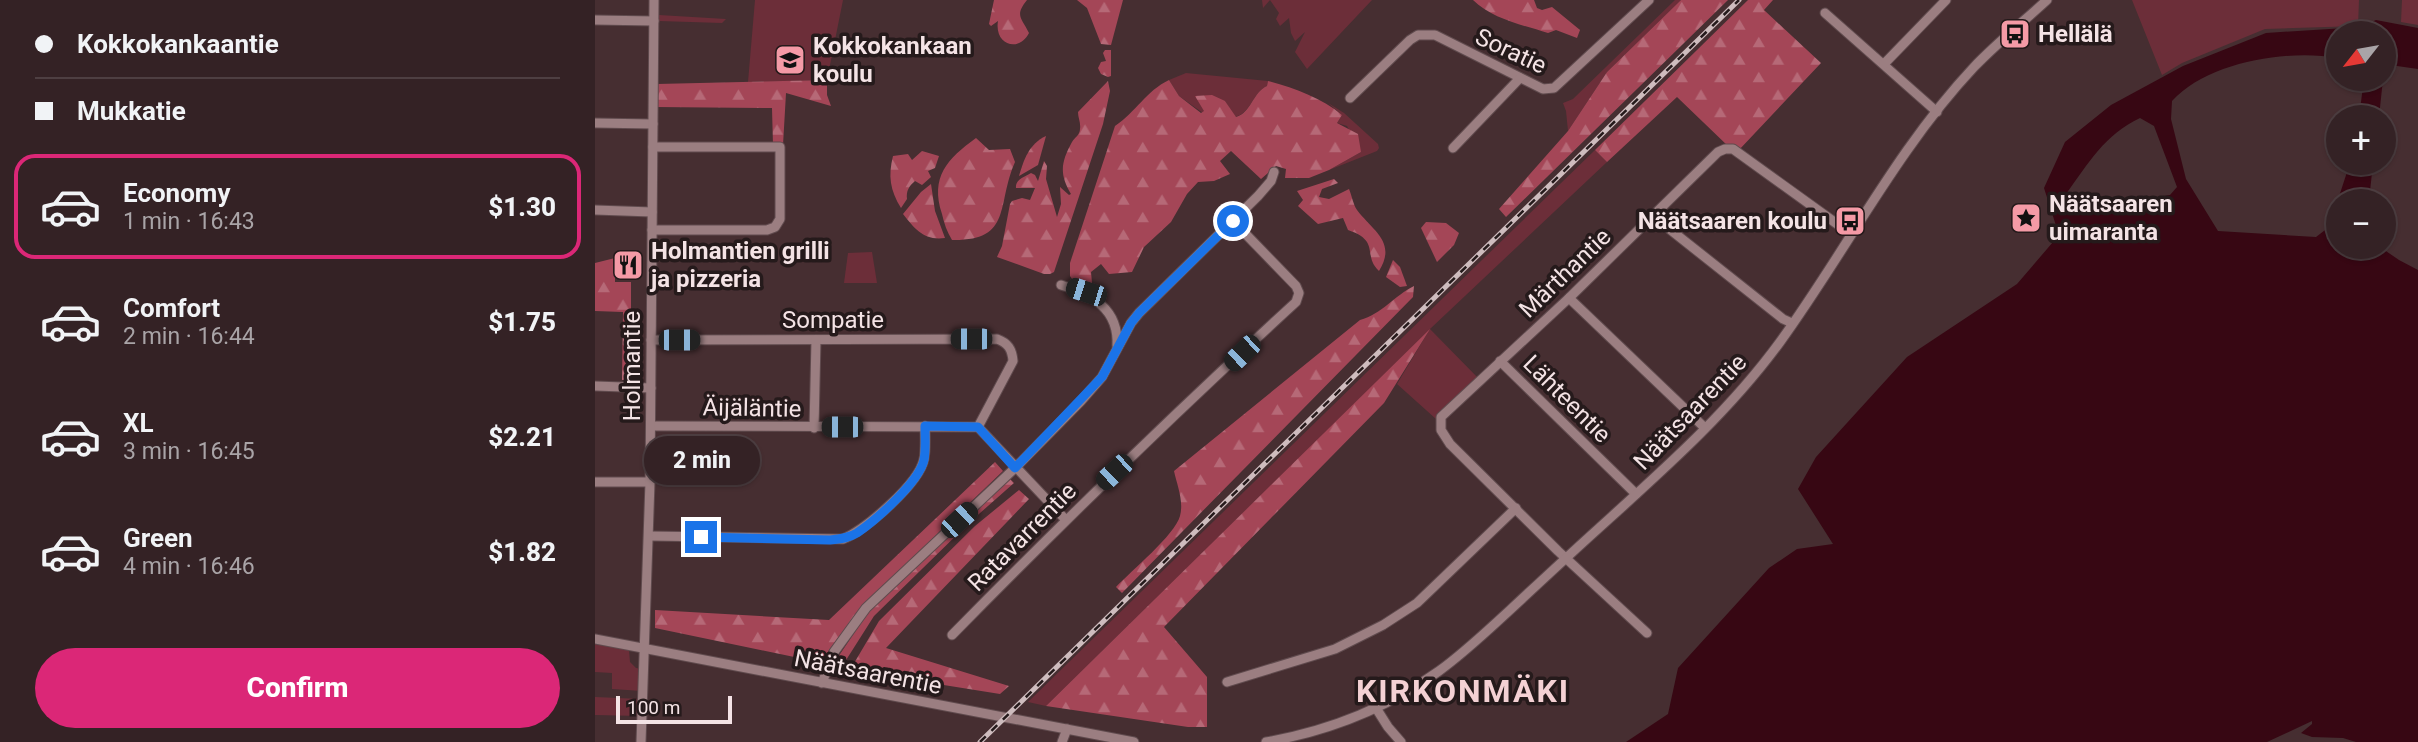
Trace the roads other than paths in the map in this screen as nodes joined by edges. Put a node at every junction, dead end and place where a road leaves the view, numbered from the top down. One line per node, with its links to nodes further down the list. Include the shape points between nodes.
1 (654, 0): 7 (street, Holmantie)
2 (1649, 0): 9 (street, Soratie, via 1561,84 1543,89)
3 (1946, 0): 8 (street)
4 (2047, 0): 11 (street, Näätsaarentie, via 1973,67)
5 (1825, 13): 8 (street)
6 (595, 20): 7 (street)
7 (654, 22): 13 (street, Holmantie)
8 (1884, 64): 11 (street)
9 (1520, 78): 10 (street, Soratie, via 1426,34 1410,40); 15 (street)
10 (1350, 99)
11 (1937, 112): 22 (street, Näätsaarentie)
12 (595, 123): 13 (street)
13 (653, 124): 14 (street, Holmantie)
14 (653, 147): 18 (street, Holmantie); 21 (street, via 779,146 780,219 767,230)
15 (1453, 148)
16 (1274, 172): 20 (street, via 1258,197)
17 (595, 210): 18 (street)
18 (652, 212): 21 (street, Holmantie)
19 (1653, 216): 22 (street, Märthantie, via 1718,152 1733,149); 24 (street, Märthantie); 25 (street)
20 (1233, 221): 28 (street, via 1139,313); 42 (street, Ratavarrentie, via 1296,286 1296,302)
21 (652, 230): 26 (street, Holmantie)
22 (1851, 234): 25 (street, Näätsaarentie)
23 (1061, 285): 28 (street, via 1086,292 1105,306 1113,317)
24 (1569, 298): 29 (street, Märthantie); 36 (street)
25 (1792, 323): 36 (street, Näätsaarentie, via 1755,375)
26 (651, 340): 27 (street, Sompatie); 31 (street, Holmantie)
27 (816, 340): 34 (street, Sompatie, via 1003,342 1012,350 1012,365); 35 (street)
28 (1117, 348): 37 (street, via 1102,377)
29 (1500, 360): 40 (street, Lähteentie); 41 (street, Märthantie, via 1441,417 1441,430)
30 (595, 386): 31 (street)
31 (651, 388): 32 (street, Holmantie)
32 (651, 426): 35 (street, Äijäläntie); 39 (street, Holmantie)
33 (925, 426): 34 (street, Äijäläntie); 35 (street, Äijäläntie); 43 (street, via 924,460 909,486 843,539)
34 (978, 427): 37 (street)
35 (814, 428)
36 (1705, 428): 40 (street, Näätsaarentie)
37 (1015, 468): 42 (street); 50 (street, via 866,608 834,652)
38 (595, 482): 39 (street)
39 (650, 482): 43 (street, Holmantie)
40 (1636, 494): 44 (street, Näätsaarentie)
41 (1516, 508): 44 (street); 49 (street, via 1426,595 1383,625 1335,649)
42 (1065, 519): 46 (street, Ratavarrentie)
43 (649, 536): 48 (street, Holmantie)
44 (1566, 558): 45 (street); 51 (street, Näätsaarentie, via 1440,671)
45 (1647, 633)
46 (952, 635)
47 (595, 639): 48 (street, Näätsaarentie)
48 (645, 648): 50 (street, Näätsaarentie); 53 (street, Holmantie)
49 (1227, 682)
50 (822, 683): 52 (street, Näätsaarentie)
51 (1376, 708): 56 (street, Näätsaarentie, via 1322,730); 57 (street)
52 (1067, 729): 54 (street); 55 (street, Näätsaarentie)
53 (641, 742)
54 (1062, 742)
55 (1134, 742)
56 (1266, 742)
57 (1401, 742)

